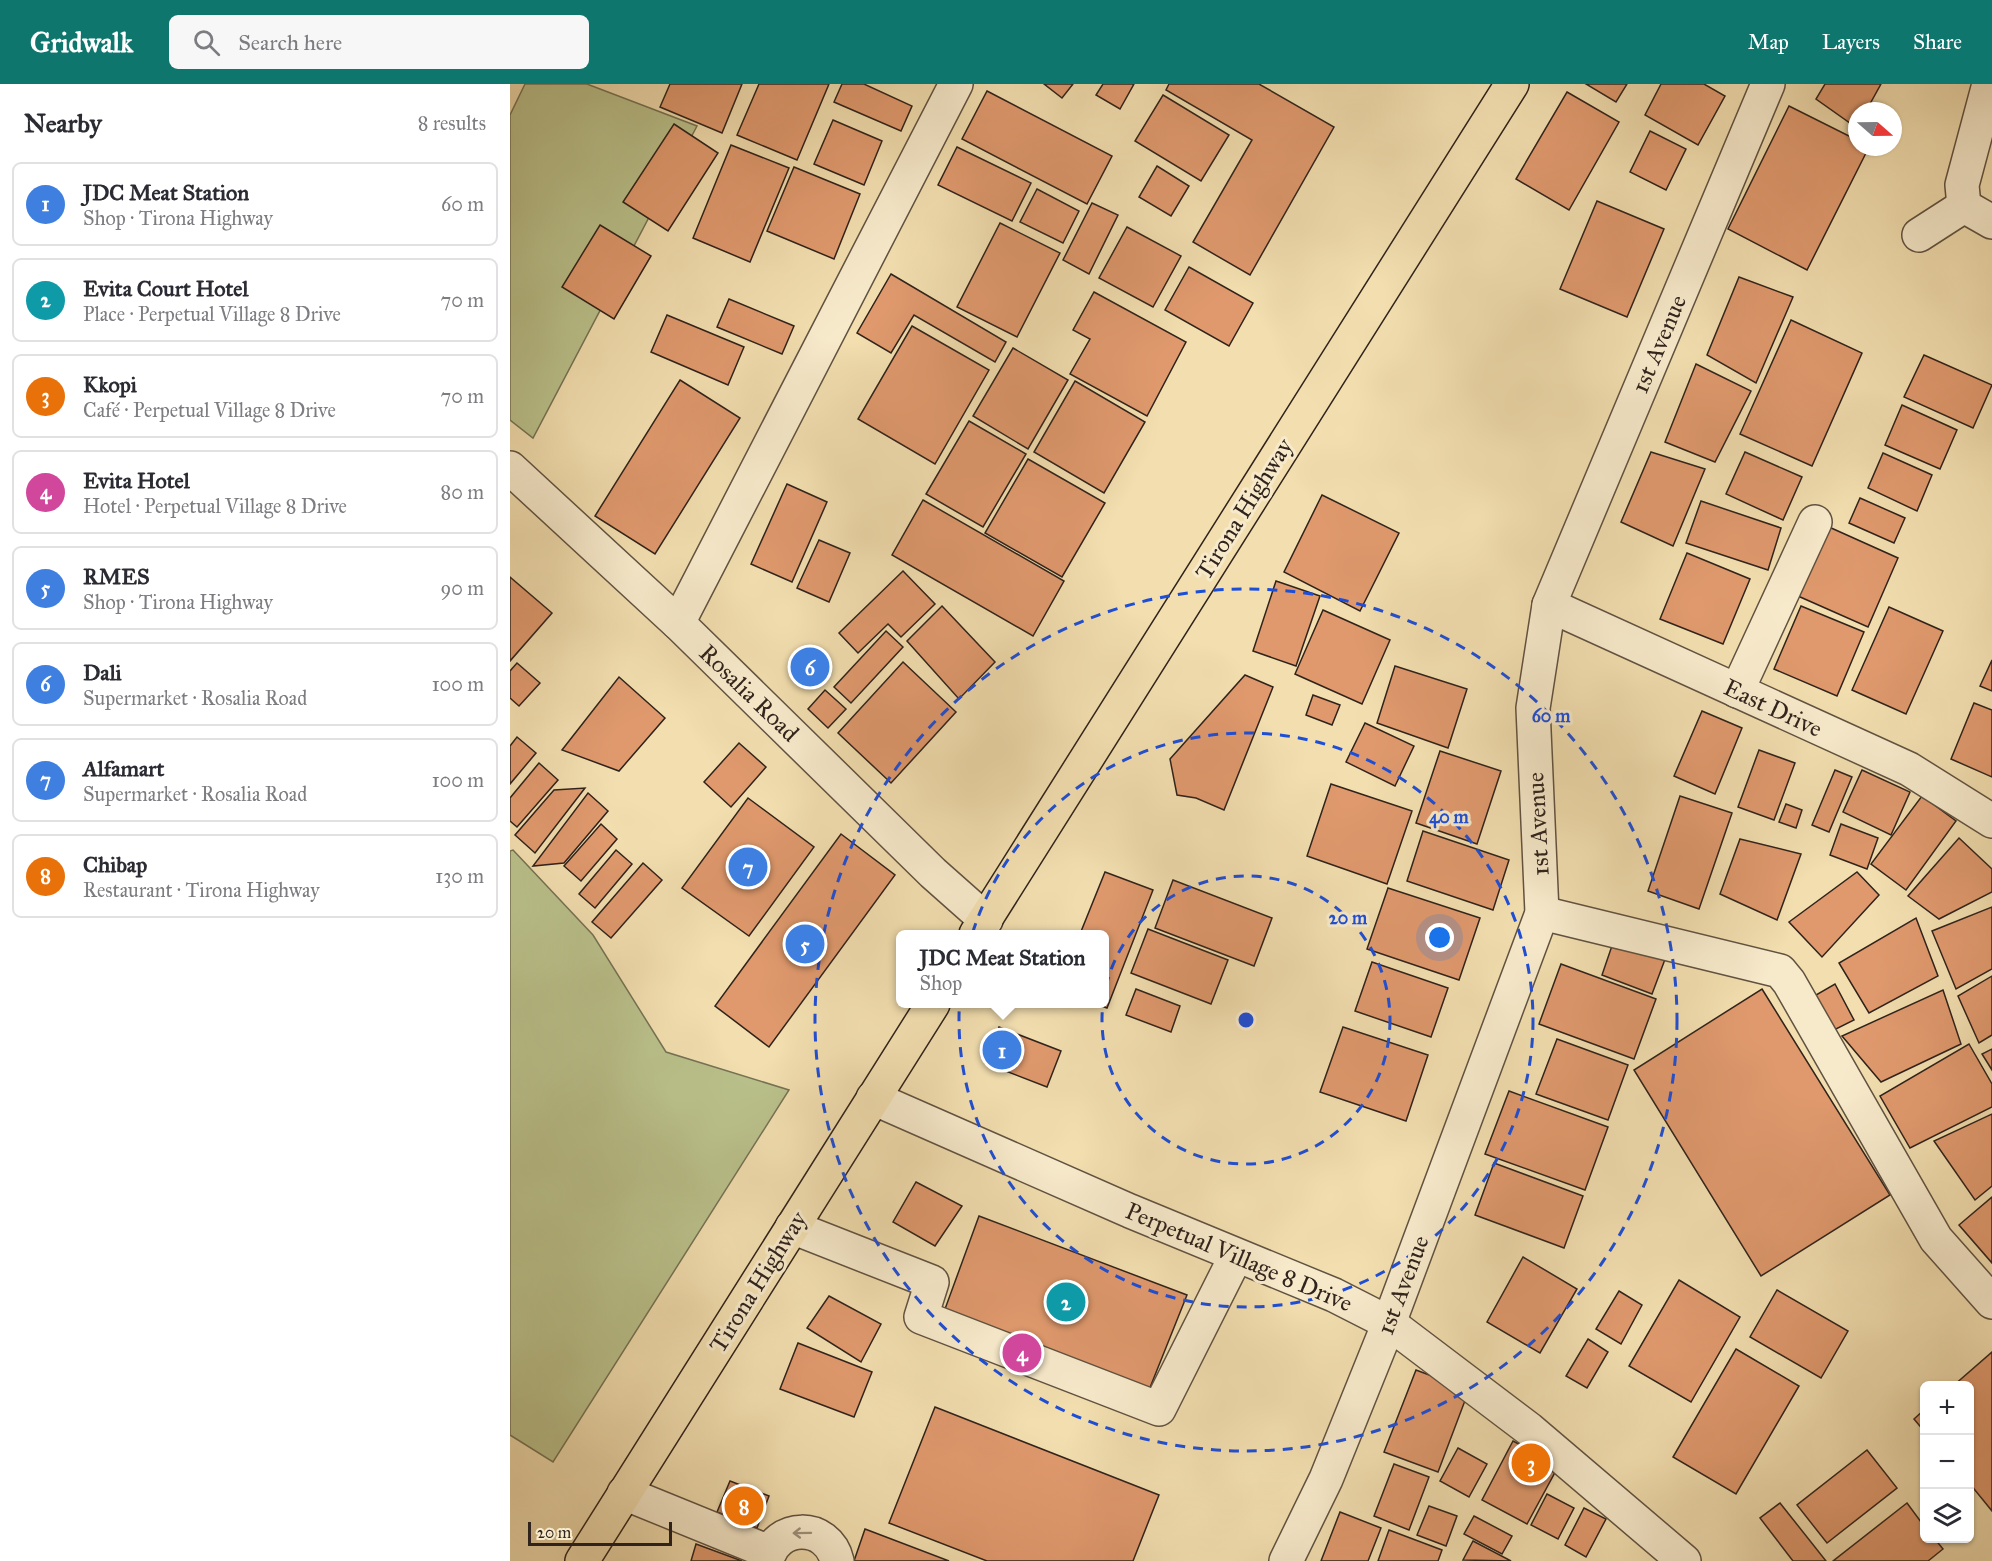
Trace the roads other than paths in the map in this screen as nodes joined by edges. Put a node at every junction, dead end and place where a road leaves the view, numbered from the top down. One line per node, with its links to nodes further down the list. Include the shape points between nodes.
1 (1512, 84): 14 (main road, Tirona Highway)
2 (1768, 84): 9 (street, 1st Avenue)
3 (1989, 84): 5 (street, via 1962,185)
4 (945, 87): 10 (street)
5 (1978, 214): 6 (street)
6 (1919, 235)
7 (510, 468): 10 (street, Rosalia Road)
8 (1815, 522): 11 (street)
9 (1549, 605): 11 (street, East Drive); 13 (street, 1st Avenue, via 1533,708)
10 (678, 623): 14 (street, Rosalia Road, via 933,873)
11 (1737, 691): 12 (street, East Drive, via 1909,769)
12 (1992, 821)
13 (1542, 913): 19 (street, via 1780,971 1936,1239); 20 (street, 1st Avenue)
14 (981, 927)
15 (930, 1008): 16 (main road, Tirona Highway)
16 (873, 1098): 17 (main road, Tirona Highway); 18 (street, Perpetual Village 8 Drive)
17 (792, 1227): 18 (street, via 932,1282 921,1317 1159,1409); 21 (main road, Tirona Highway)
18 (1236, 1256): 20 (street, Perpetual Village 8 Drive, via 1334,1295)
19 (1992, 1302)
20 (1389, 1323): 25 (street, 1st Avenue, via 1326,1479); 26 (street, Perpetual Village 8 Drive, via 1529,1430)
21 (624, 1493): 22 (street); 23 (main road, Tirona Highway)
22 (768, 1556): 24 (street, one-way to 22, via 829,1543 808,1532 785,1535)
23 (582, 1561)
24 (837, 1561)
25 (1286, 1561)
26 (1684, 1561)

